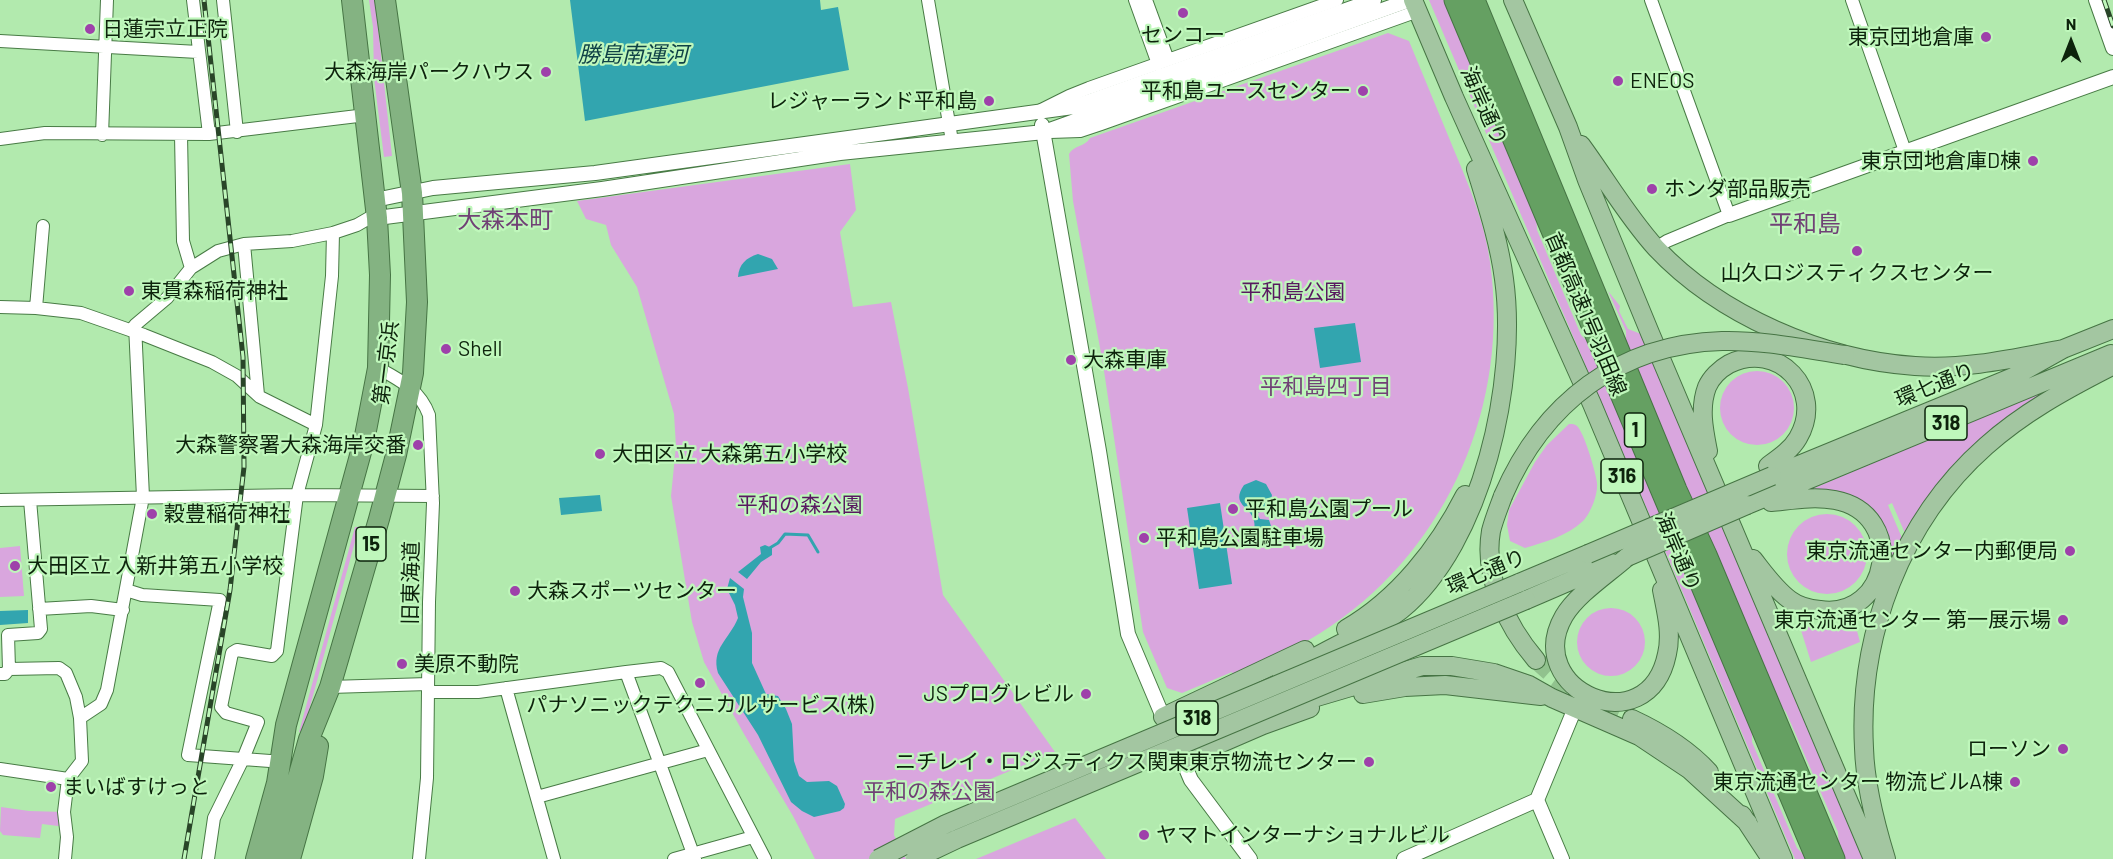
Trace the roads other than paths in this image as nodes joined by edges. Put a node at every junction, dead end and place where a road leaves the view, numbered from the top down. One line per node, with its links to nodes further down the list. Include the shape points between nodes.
1 (107, 0): 19 (street)
2 (193, 0): 21 (street)
3 (223, 0): 30 (street)
4 (352, 0): 27 (highway, 第一京浜 / 15)
5 (385, 0): 39 (highway, 第一京浜 / 15)
6 (928, 0): 28 (street)
7 (1135, 0): 22 (street)
8 (1146, 0): 22 (street)
9 (1337, 0): 22 (street)
10 (1374, 0): 23 (street)
11 (1455, 0): 120 (highway, 首都高速1号羽田線 / 1)
12 (1474, 0): 49 (highway, 首都高速1号羽田線 / 1)
13 (1651, 0): 41 (street)
14 (1852, 0): 37 (street)
15 (2096, 0): 20 (street)
16 (1517, 3): 29 (main road)
17 (1414, 4): 23 (street); 25 (main road, 海岸通り / 316); 31 (street, via 1101,124 1080,131)
18 (0, 41): 19 (street)
19 (105, 47): 21 (street); 33 (street)
20 (2113, 48)
21 (198, 52): 32 (street)
22 (1163, 62): 26 (street, via 1069,96)
23 (1206, 66): 26 (street, via 1073,107); 31 (street)
24 (2113, 77): 37 (street)
25 (1454, 96): 60 (main road, via 1504,278 1506,354); 71 (main road, 海岸通り / 316, via 1592,404)
26 (1040, 111): 28 (street); 31 (street)
27 (366, 115): 30 (street); 40 (highway, 第一京浜 / 15)
28 (949, 124): 36 (street); 39 (street, via 595,173 476,184)
29 (1568, 127): 45 (main road); 61 (main road)
30 (237, 132): 32 (street)
31 (1044, 132): 36 (street); 86 (street, via 1128,634)
32 (209, 134): 34 (street)
33 (102, 135): 34 (street); 35 (street, via 45,133)
34 (181, 135): 46 (street, via 183,242)
35 (0, 139)
36 (952, 141): 39 (street, via 840,153 602,189)
37 (1905, 151): 41 (street)
38 (1570, 202): 49 (highway)
39 (412, 203): 40 (street); 40 (street); 57 (highway, 第一京浜 / 15, via 417,302)
40 (376, 211): 43 (street, via 357,225); 56 (highway, 第一京浜 / 15, via 380,275)
41 (1729, 215): 45 (street)
42 (43, 226): 48 (street)
43 (333, 233): 44 (street, via 292,242); 59 (street)
44 (244, 244): 46 (street, via 218,252); 58 (street)
45 (1656, 248): 54 (main road, bridge, via 1700,286 1750,318)
46 (191, 268): 51 (street, via 167,298 135,325)
47 (0, 307): 48 (street)
48 (36, 308): 51 (street, via 81,313)
49 (1604, 312): 121 (highway, 首都高速1号羽田線 / 1)
50 (2113, 329): 52 (main road, 環七通り / 318)
51 (135, 332): 58 (street, via 212,362 237,376); 67 (street)
52 (2064, 349): 54 (main road, via 1965,365 1915,366); 62 (main road, 環七通り / 318, via 2013,377)
53 (2113, 354): 62 (main road, 環七通り / 318)
54 (1845, 355): 77 (main road, bridge, via 1722,341 1681,346 1608,372 1563,406 1536,435 1516,467 1491,530 1492,571 1499,598 1513,628)
55 (2113, 363): 123 (main road, via 2036,407 1985,446 1961,469 1907,547 1881,609 1864,695 1867,780)
56 (378, 368): 57 (street, 旧東海道); 64 (highway, 第一京浜 / 15)
57 (411, 387): 65 (highway, 第一京浜 / 15); 66 (street, 旧東海道, via 429,415)
58 (258, 395): 59 (street)
59 (316, 425): 63 (street)
60 (1491, 440): 84 (main road, bridge, via 1470,512 1447,556 1409,602 1391,616); 86 (main road, via 1441,536 1404,583 1380,605 1328,639)
61 (1713, 482): 62 (main road, via 1704,432 1708,387 1724,367 1737,360 1761,358 1794,374 1807,405 1798,438 1780,458); 70 (main road)
62 (1776, 484): 70 (main road, via 1811,498 1837,500 1869,517 1880,538 1882,561 1875,583 1848,607 1818,610 1799,605 1773,585); 72 (main road, 環七通り / 318, bridge, via 1748,506); 72 (main road, 環七通り / 318, bridge, via 1697,507)
63 (297, 495): 64 (street); 67 (street); 92 (street, via 277,651 273,656 237,650 232,654 221,708 226,714 258,723)
64 (351, 495): 65 (street); 90 (highway, 第一京浜 / 15)
65 (385, 496): 66 (street); 82 (highway, 第一京浜 / 15)
66 (433, 496): 80 (street, 旧東海道)
67 (143, 497): 69 (street); 73 (street)
68 (0, 500): 69 (street)
69 (30, 500): 75 (street)
70 (1737, 538): 122 (main road)
71 (1657, 562): 72 (main road, via 1668,629 1664,666 1641,694 1619,702 1596,700 1575,688 1562,671 1556,649 1563,618); 119 (main road, 海岸通り / 316)
72 (1595, 568): 74 (main road, 環七通り / 318)
73 (126, 590): 76 (street); 92 (street, via 142,595 220,600 188,755)
74 (1522, 591): 84 (main road, 環七通り / 318, bridge); 88 (main road, 環七通り / 318, bridge)
75 (39, 609): 76 (street, via 91,606); 78 (street, via 38,633 6,637)
76 (123, 610): 87 (street, via 105,696 101,704)
77 (1536, 660)
78 (4, 672): 87 (street, via 59,668 66,673)
79 (626, 672): 81 (street); 91 (street, via 661,668 668,672); 95 (street)
80 (428, 688): 81 (street, via 478,692); 82 (street); 109 (street, 旧東海道, via 427,778)
81 (506, 688): 98 (street)
82 (328, 693): 107 (highway, 第一京浜 / 15, via 309,739); 108 (highway, 15, via 313,776)
83 (1552, 698): 85 (main road); 88 (main road, bridge, via 1494,673 1436,665); 93 (main road, via 1445,685 1381,690 1297,712)
84 (1239, 700): 113 (main road, 環七通り / 318, bridge, via 946,824)
85 (1575, 708): 99 (street); 100 (main road, via 1665,752)
86 (1163, 717): 93 (street)
87 (80, 718): 97 (street, via 82,761)
88 (1245, 718): 114 (main road, 環七通り / 318, bridge)
89 (1632, 719): 100 (main road, via 1663,735 1705,768)
90 (286, 725): 94 (highway, 15); 106 (highway, 第一京浜 / 15, via 277,783)
91 (708, 750): 95 (street); 101 (street)
92 (243, 759): 94 (street); 104 (street, via 213,818)
93 (1182, 760): 115 (street, via 1191,780)
94 (270, 761): 105 (highway, 15)
95 (660, 763): 98 (street); 102 (street)
96 (0, 769): 97 (street)
97 (68, 779): 103 (street)
98 (537, 797): 110 (street)
99 (1537, 800): 116 (street); 117 (street)
100 (1748, 823): 118 (main road)
101 (753, 837): 102 (street); 112 (street)
102 (694, 856): 111 (street)
103 (65, 859)
104 (208, 859)
105 (243, 859)
106 (256, 859)
107 (275, 859)
108 (290, 859)
109 (418, 859)
110 (554, 859)
111 (674, 859)
112 (765, 859)
113 (878, 859)
114 (915, 859)
115 (1250, 859)
116 (1404, 859)
117 (1562, 859)
118 (1771, 859)
119 (1783, 859)
120 (1817, 859)
121 (1834, 859)
122 (1873, 859)
123 (1886, 859)

